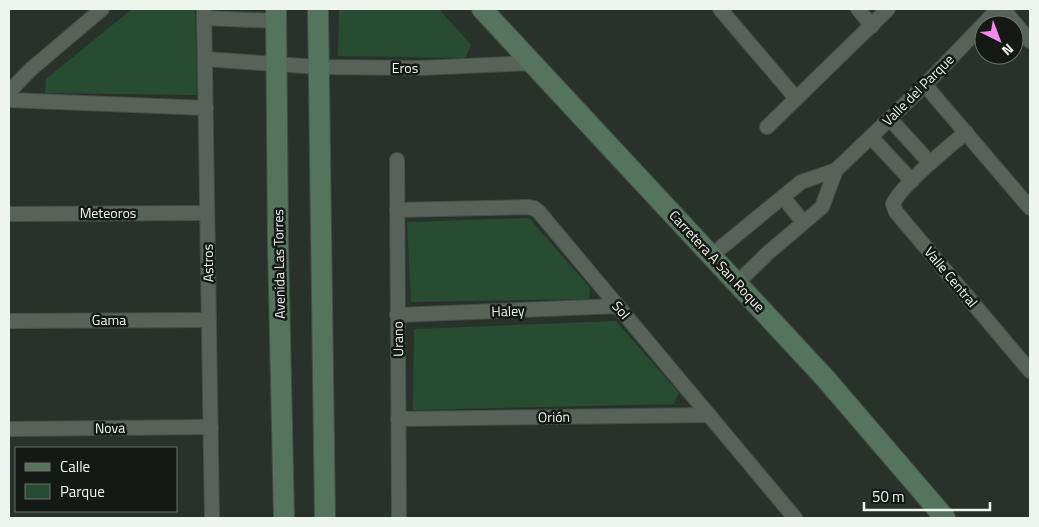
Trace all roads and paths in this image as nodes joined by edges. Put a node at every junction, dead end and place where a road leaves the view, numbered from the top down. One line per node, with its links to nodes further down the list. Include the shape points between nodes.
1 (102, 9): 18 (street)
2 (318, 9): 16 (street)
3 (482, 9): 15 (street, Carretera A San Roque)
4 (720, 9): 19 (street)
5 (858, 9): 11 (street)
6 (888, 9): 11 (street)
7 (998, 9): 17 (street, Valle del Parque)
8 (1003, 9): 12 (street)
9 (204, 14): 10 (street); 13 (street, Astros)
10 (276, 15): 14 (street, Avenida Las Torres)
11 (872, 26): 19 (street)
12 (1030, 41)
13 (205, 59): 14 (street, Eros); 21 (street, Astros)
14 (276, 63): 16 (street, Eros); 48 (street, Avenida Las Torres)
15 (533, 63): 16 (street, Eros, via 420,68); 36 (street, Carretera A San Roque)
16 (318, 67): 49 (street)
17 (925, 85): 22 (street, Valle del Parque); 24 (street)
18 (9, 92)
19 (795, 97): 23 (street)
20 (9, 100): 21 (street)
21 (206, 108): 33 (street, Astros)
22 (890, 118): 25 (street, Valle del Parque); 27 (street)
23 (767, 127)
24 (966, 132): 27 (street, Valle Central); 31 (street)
25 (871, 137): 28 (street, Valle del Parque); 29 (street)
26 (397, 160): 32 (street, Urano)
27 (930, 163): 29 (street, Valle Central)
28 (836, 170): 30 (street, Valle del Parque, via 801,182); 35 (street, Valle del Parque, via 822,207)
29 (912, 181): 42 (street, Valle Central, via 896,198 893,204 896,212)
30 (783, 197): 35 (street); 36 (street, Valle del Parque)
31 (1030, 208)
32 (397, 210): 38 (street, Sol, via 534,208); 39 (street, Urano)
33 (208, 213): 34 (street, Meteoros); 40 (street, Astros)
34 (9, 214)
35 (804, 222): 37 (street, Valle del Parque)
36 (712, 255): 37 (street, Carretera A San Roque)
37 (737, 283): 52 (street, Carretera A San Roque, via 825,378)
38 (618, 306): 39 (street, Haley); 43 (street, Sol)
39 (398, 315): 44 (street, Urano)
40 (209, 320): 41 (street, Gama); 45 (street, Astros)
41 (9, 321)
42 (1030, 371)
43 (709, 415): 44 (street, Orión); 51 (street, Sol)
44 (398, 419): 50 (street, Urano)
45 (211, 427): 46 (street, Nova); 47 (street, Astros)
46 (9, 429)
47 (212, 518)
48 (284, 518)
49 (325, 518)
50 (399, 518)
51 (795, 518)
52 (946, 518)

